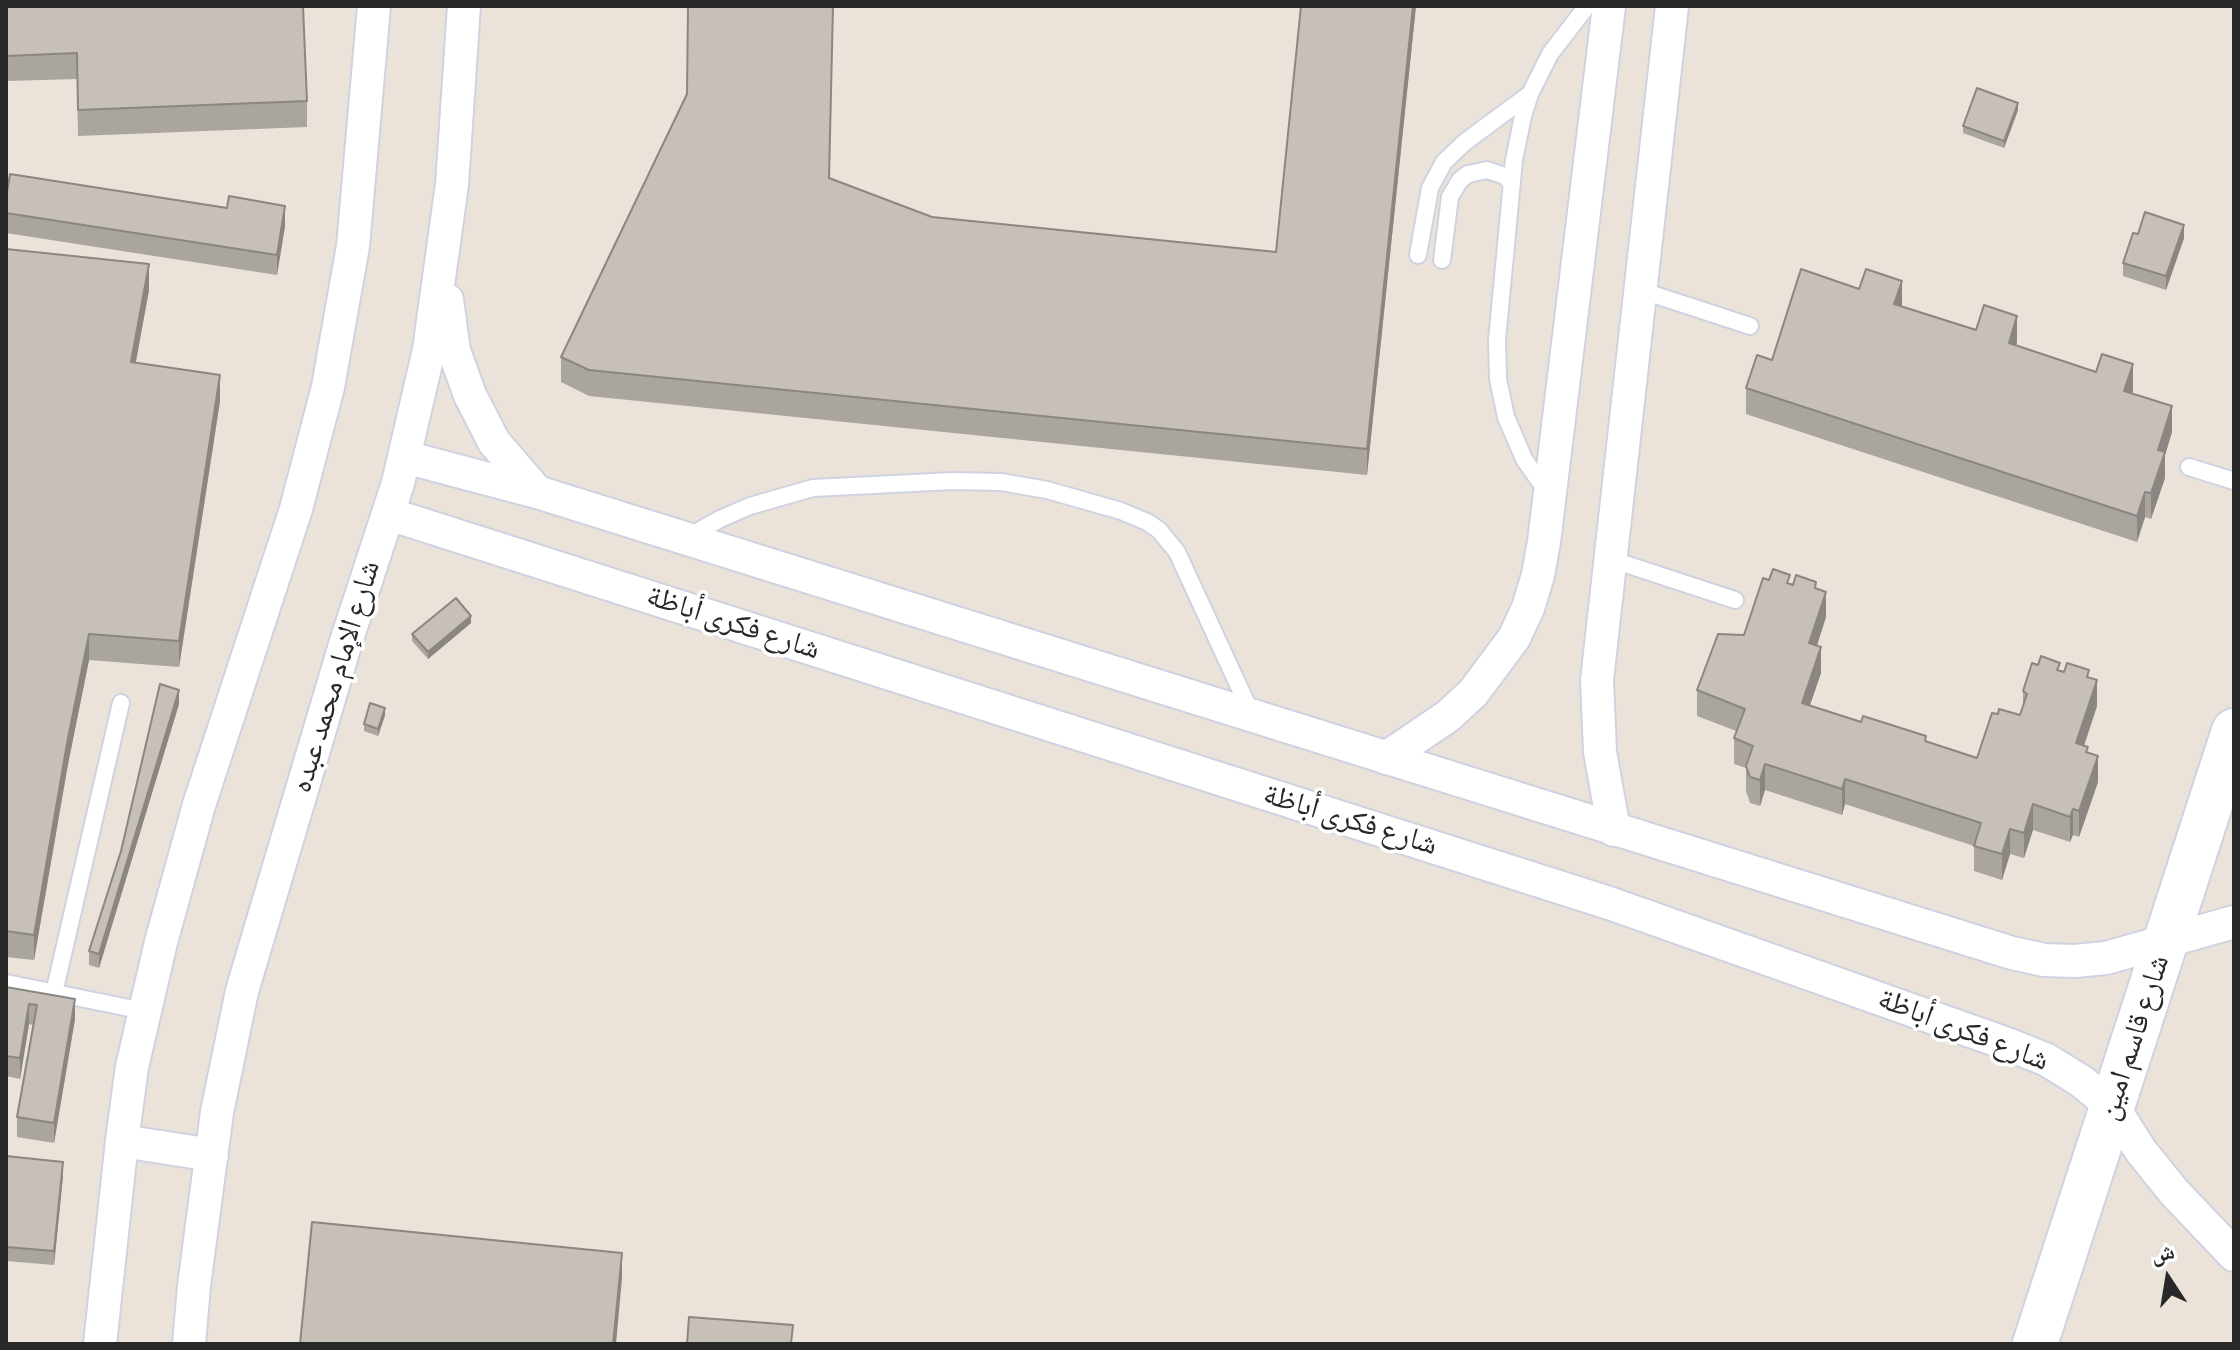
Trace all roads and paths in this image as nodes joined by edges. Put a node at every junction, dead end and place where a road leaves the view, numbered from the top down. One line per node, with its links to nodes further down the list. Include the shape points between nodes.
1 (374, 6): 31 (street, via 353,246 325,401 296,509 183,859)
2 (464, 6): 10 (street, شارع الإمام محمد عبده)
3 (1587, 6): 6 (lane, via 1550,54)
4 (1609, 6): 17 (street)
5 (1672, 6): 11 (street)
6 (1530, 94): 7 (lane, via 1517,138); 8 (lane, via 1444,162 1430,188)
7 (1512, 183): 9 (lane, via 1487,170 1460,180 1450,197); 17 (lane, via 1498,379 1513,438)
8 (1418, 255)
9 (1442, 260)
10 (442, 267): 13 (street, شارع الإمام محمد عبده); 16 (street, via 454,351 470,395 494,442)
11 (1640, 290): 12 (lane); 20 (street)
12 (1750, 326)
13 (405, 457): 16 (street); 18 (street, شارع الإمام محمد عبده)
14 (2189, 467): 15 (lane)
15 (2234, 481)
16 (537, 492): 19 (street)
17 (1550, 496): 25 (street, via 1538,575 1514,638 1473,693)
18 (389, 514): 32 (street, شارع فكرى أباظة, via 1612,904 2047,1060); 34 (street, شارع الإمام محمد عبده, via 257,933 226,1064)
19 (685, 540): 23 (street); 23 (lane, via 750,506 813,488 1001,482 1121,511 1159,530 1177,552)
20 (1610, 559): 21 (lane); 26 (street, via 1597,704)
21 (1735, 600)
22 (121, 703): 30 (lane)
23 (1252, 716): 25 (street)
24 (2234, 731): 28 (main road, شارع قاسم امين)
25 (1386, 758): 26 (street)
26 (1614, 830): 28 (street, via 2044,960 2106,958)
27 (2234, 922): 28 (street)
28 (2166, 942): 32 (main road, شارع قاسم امين)
29 (6, 983): 30 (lane)
30 (54, 993): 31 (lane)
31 (144, 1011): 33 (street)
32 (2113, 1107): 35 (street, شارع فكرى أباظة, via 2174,1192); 38 (main road, شارع قاسم امين)
33 (122, 1141): 34 (street); 36 (street)
34 (212, 1155): 37 (street, شارع الإمام محمد عبده)
35 (2234, 1255)
36 (100, 1344)
37 (189, 1344)
38 (2035, 1344)

